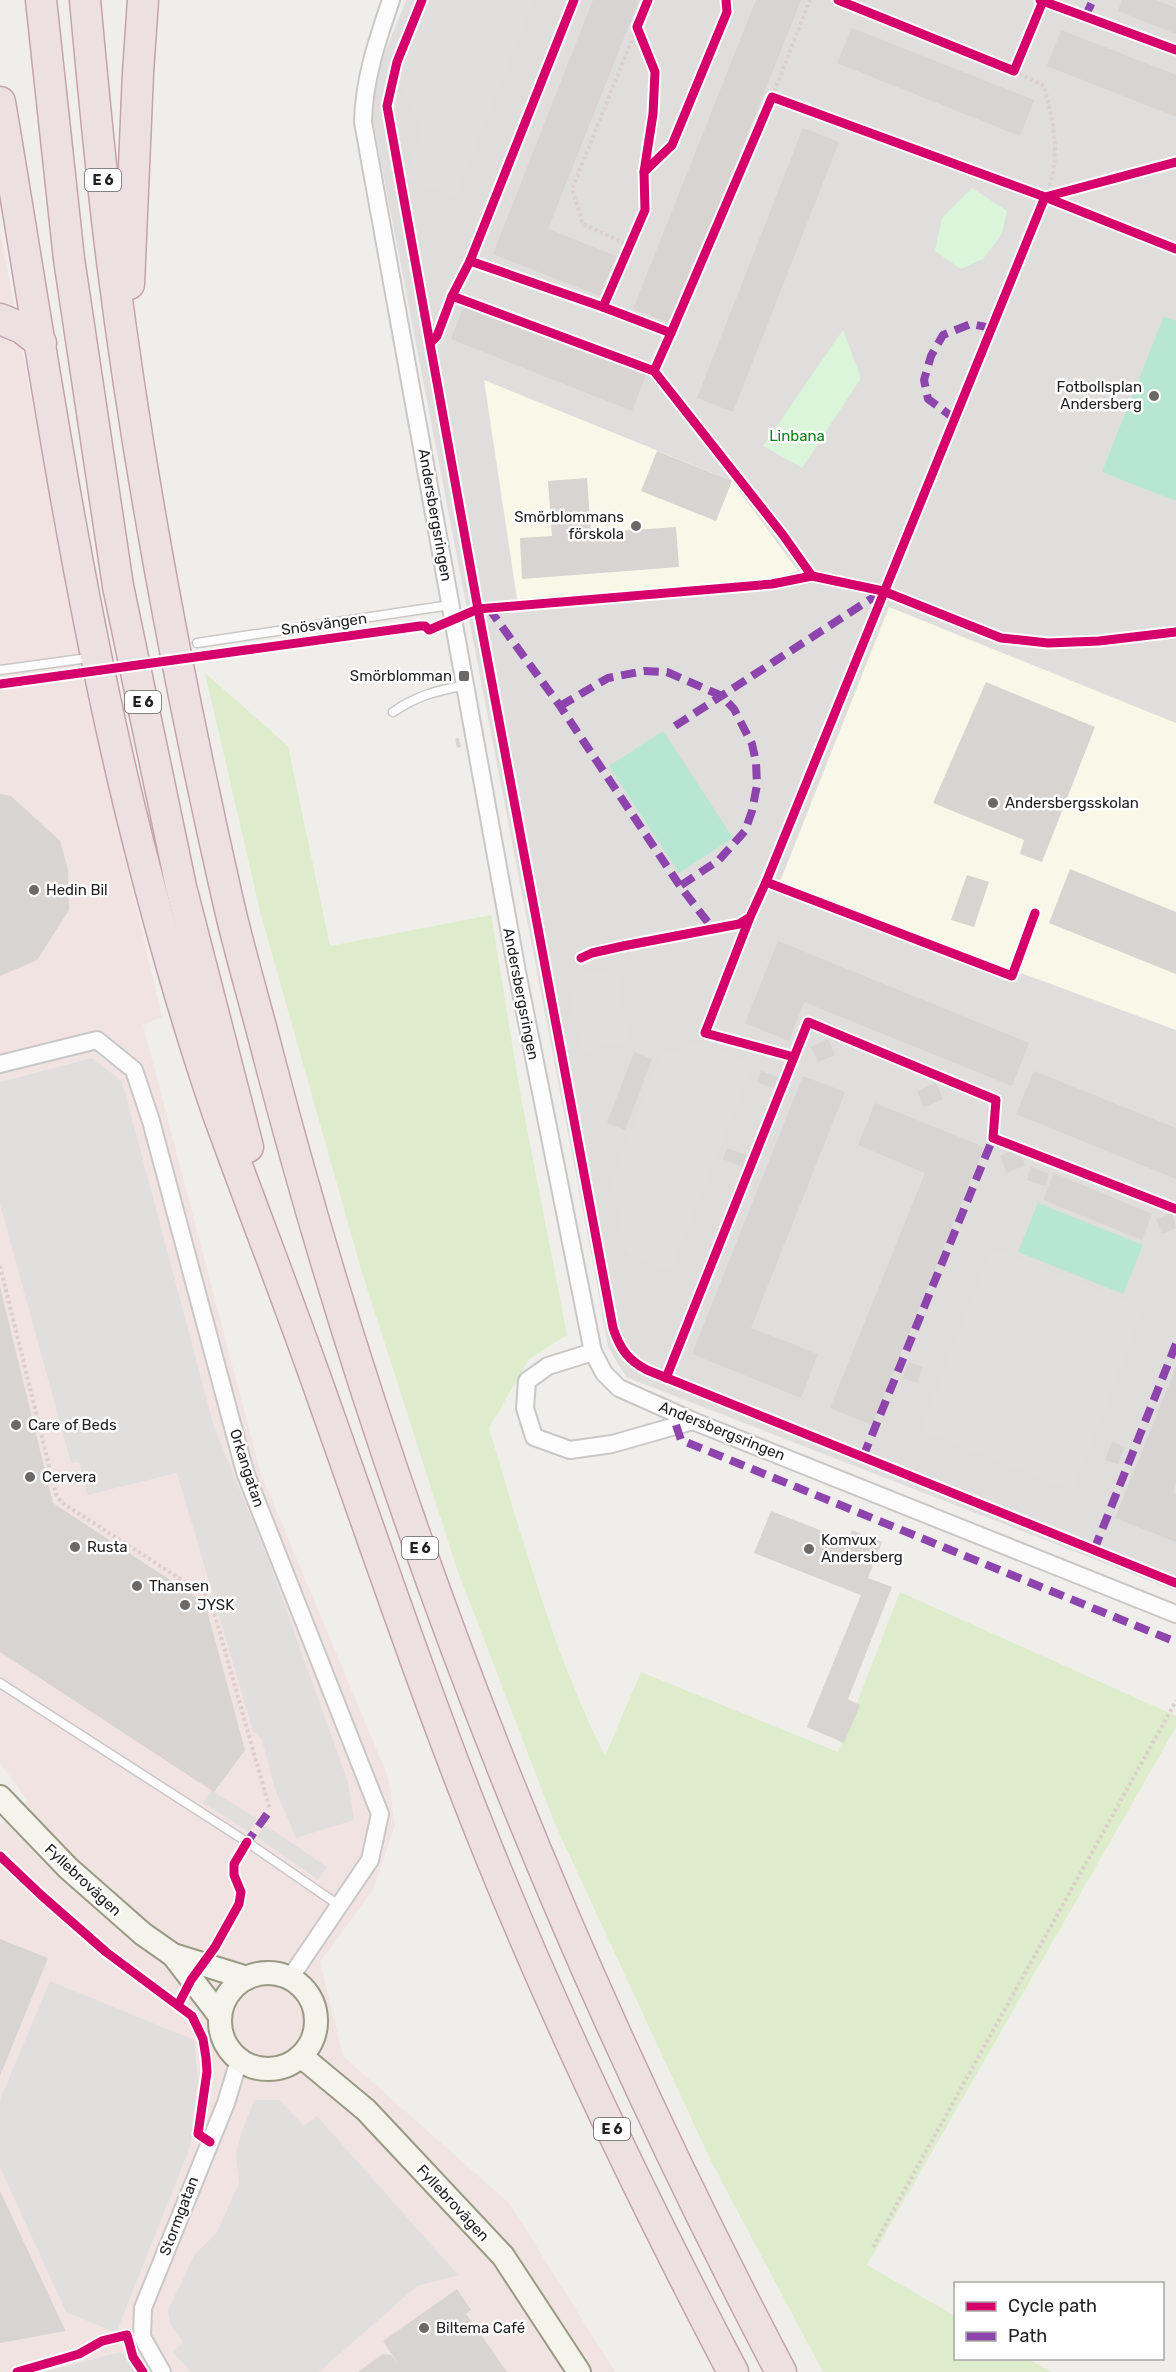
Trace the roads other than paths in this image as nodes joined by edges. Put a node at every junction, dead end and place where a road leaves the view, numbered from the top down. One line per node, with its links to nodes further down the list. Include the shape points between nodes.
1 (41, 0): 17 (highway, E 6, via 69,259 118,586 181,887 255,1174)
2 (85, 0): 8 (highway, E 6, via 111,259)
3 (144, 0): 8 (highway)
4 (391, 0): 9 (street, Andersbergsringen, via 369,66 363,122)
5 (0, 102): 7 (highway)
6 (0, 319): 7 (highway, via 22,328)
7 (41, 343): 17 (highway, via 100,671 131,813 216,1108)
8 (126, 359): 32 (highway, E 6, via 179,669 230,906 296,1159 361,1376 449,1631 540,1861 621,2047)
9 (450, 605): 10 (lane, Snösvängen); 13 (street, Andersbergsringen)
10 (197, 643)
11 (88, 658): 12 (lane)
12 (0, 670)
13 (465, 685): 14 (lane, via 412,699); 16 (street, Andersbergsringen)
14 (393, 712)
15 (0, 1064): 22 (street, Orkangatan, via 97,1040 134,1070 154,1131 245,1472 380,1814 370,1860)
16 (592, 1353): 18 (street, Andersbergsringen, via 619,1388); 18 (street, via 549,1366 526,1381 525,1408 534,1437 570,1450 612,1444)
17 (320, 1388): 31 (highway, E 6, via 409,1644 500,1880 580,2063)
18 (693, 1420): 19 (street, Andersbergsringen)
19 (1176, 1614)
20 (0, 1683): 22 (lane)
21 (0, 1797): 23 (street, Fyllebrovägen, via 106,1903)
22 (340, 1906): 25 (street, Orkangatan)
23 (173, 1955): 24 (street, Fyllebrovägen); 26 (street, Fyllebrovägen)
24 (247, 1978): 25 (street, Fyllebrovägen, via 268,1973); 26 (street, via 228,1993)
25 (290, 1978): 27 (street, via 304,1989 315,2014 312,2041)
26 (220, 2016): 28 (street, Fyllebrovägen, via 224,2040)
27 (301, 2056): 28 (street, via 275,2068 256,2068); 30 (street, Fyllebrovägen, via 366,2110 503,2256)
28 (239, 2060): 29 (street, Stormgatan, via 226,2103 143,2308 142,2337)
29 (162, 2372)
30 (579, 2372)
31 (733, 2372)
32 (781, 2372)

